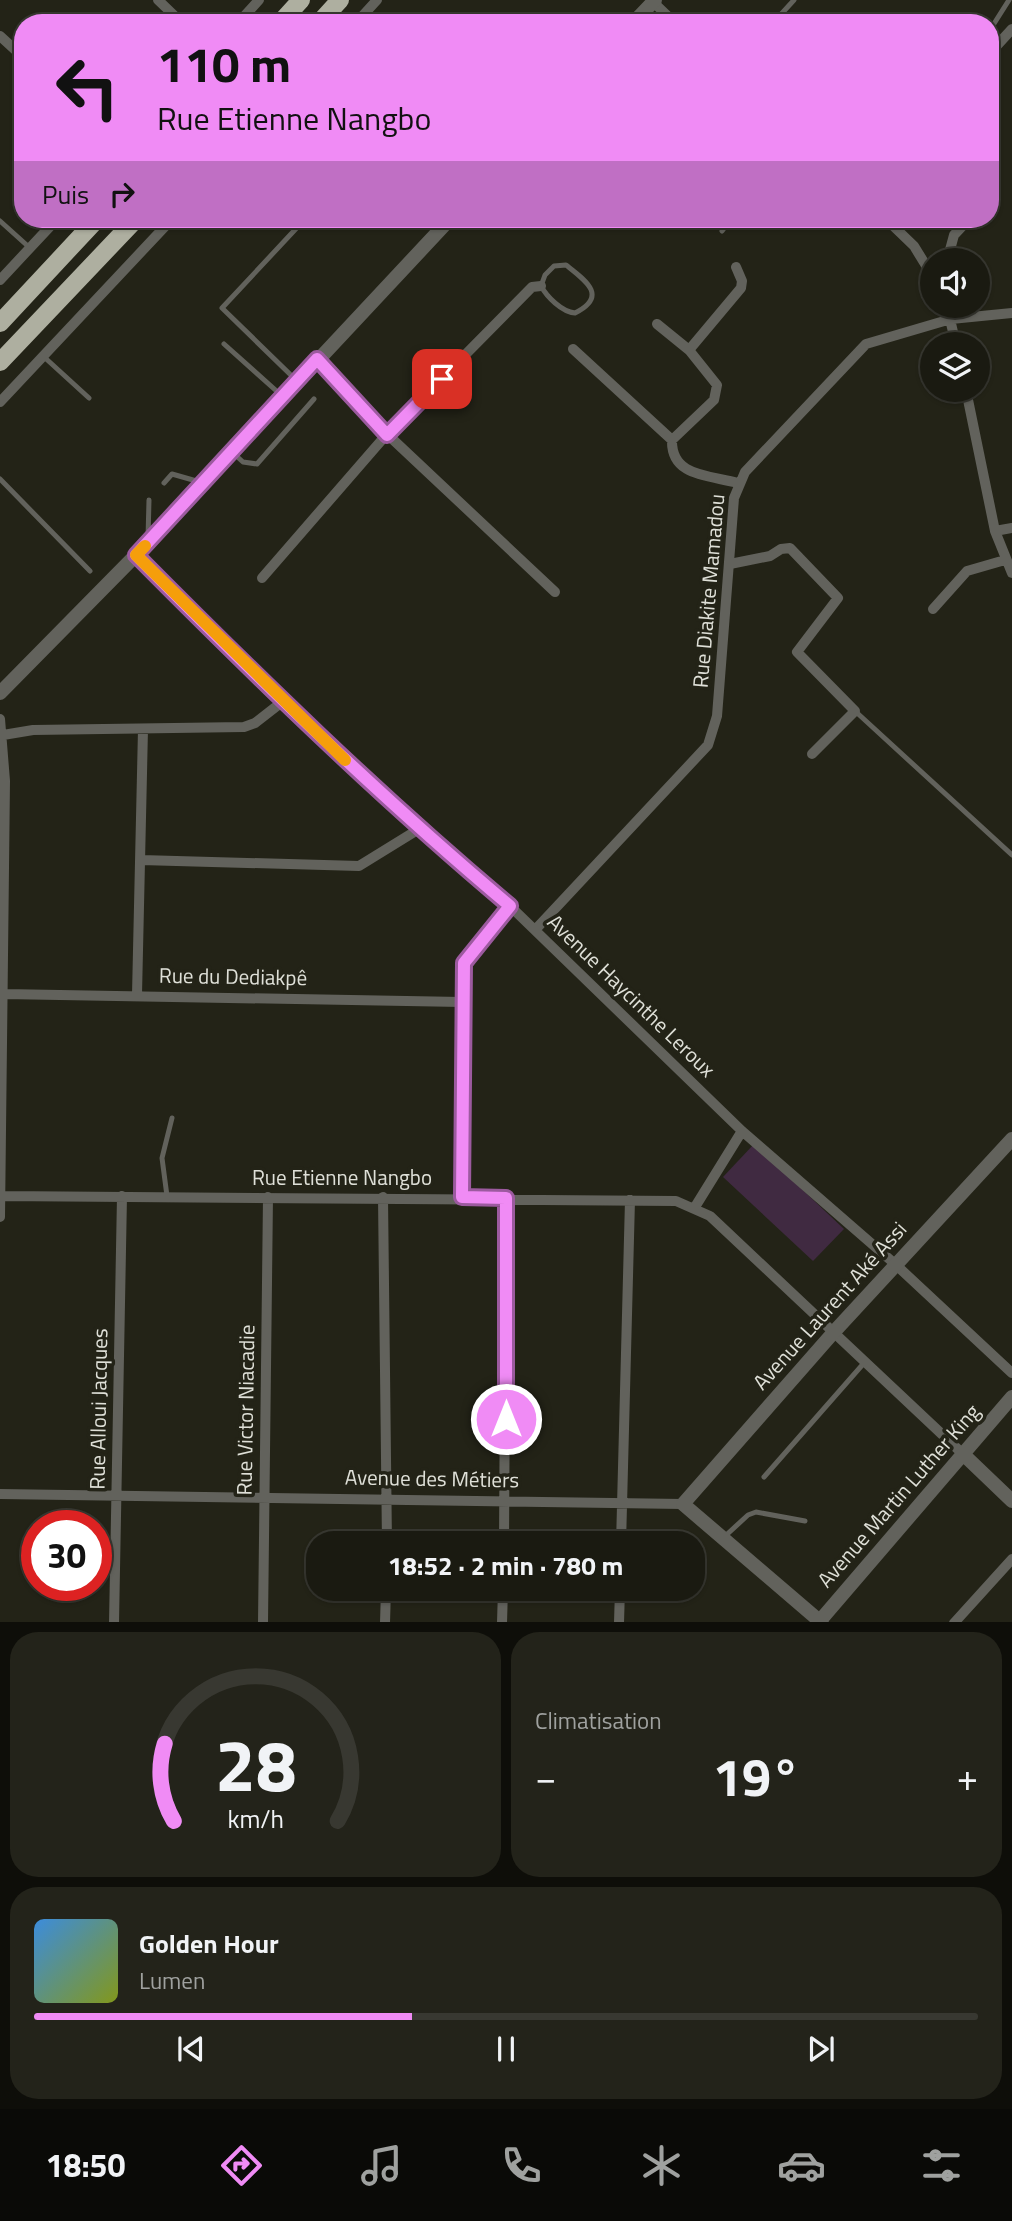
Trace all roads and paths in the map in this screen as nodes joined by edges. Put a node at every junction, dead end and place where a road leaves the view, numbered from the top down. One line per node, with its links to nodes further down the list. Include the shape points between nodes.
1 (158, 0): 9 (street)
2 (259, 0): 10 (street)
3 (301, 0): 11 (highway)
4 (340, 0): 12 (highway)
5 (377, 0): 13 (street)
6 (794, 0): 16 (lane)
7 (1009, 0): 17 (lane)
8 (654, 1): 14 (street); 15 (street)
9 (173, 14)
10 (246, 14)
11 (288, 14)
12 (327, 14)
13 (364, 14)
14 (642, 14)
15 (666, 14)
16 (781, 14)
17 (999, 16)
18 (1012, 29): 20 (street)
19 (0, 36): 21 (street)
20 (999, 43)
21 (14, 49)
22 (0, 221): 33 (lane)
23 (49, 228): 33 (street)
24 (89, 228): 41 (highway)
25 (127, 228): 49 (highway)
26 (164, 228): 47 (street)
27 (297, 228): 50 (lane, via 222,308)
28 (441, 228): 48 (street)
29 (724, 228): 32 (lane)
30 (895, 228): 35 (street)
31 (961, 228): 34 (street)
32 (722, 231)
33 (30, 248): 37 (street)
34 (950, 248)
35 (920, 256)
36 (736, 267): 46 (street, via 741,288)
37 (0, 280)
38 (541, 286): 38 (lane, via 554,265 566,265 593,291 582,310 568,313); 56 (street, via 532,287)
39 (1012, 313): 40 (street, Rue Diakite Mamadou)
40 (951, 319): 43 (street); 62 (street, Rue Diakite Mamadou, via 866,344)
41 (0, 323)
42 (657, 324): 46 (street)
43 (954, 332)
44 (223, 344): 51 (lane)
45 (573, 349): 57 (street)
46 (689, 350): 57 (street, via 717,385 717,393)
47 (43, 356): 52 (lane); 54 (street)
48 (317, 359): 50 (street); 56 (street)
49 (0, 362)
50 (297, 381): 51 (street)
51 (283, 397): 58 (street)
52 (89, 398)
53 (314, 400): 58 (lane, via 257,464 243,462)
54 (0, 402)
55 (968, 402): 65 (street)
56 (387, 435): 72 (street); 73 (street)
57 (672, 440): 62 (street, via 674,461 681,468)
58 (232, 452): 60 (street)
59 (0, 478): 70 (lane)
60 (203, 482): 61 (lane, via 172,474); 66 (street)
61 (164, 483)
62 (738, 484): 69 (street, Rue Diakite Mamadou)
63 (149, 500): 66 (lane)
64 (1012, 528): 65 (street)
65 (995, 531): 68 (street)
66 (149, 541): 67 (street)
67 (136, 555): 75 (street); 76 (street, Avenue Haycinthe Leroux)
68 (1005, 560): 71 (street); 74 (street, via 967,571)
69 (730, 564): 77 (street, via 790,548 838,598 797,652); 86 (street, Rue Diakite Mamadou, via 717,716 708,745)
70 (90, 571)
71 (1012, 573)
72 (262, 578)
73 (555, 592)
74 (933, 609)
75 (0, 693)
76 (282, 702): 79 (street, via 244,727); 82 (street, Avenue Haycinthe Leroux)
77 (855, 711): 81 (street); 83 (lane)
78 (0, 719): 80 (street)
79 (143, 729): 80 (street, via 33,730); 84 (street)
80 (3, 735): 87 (street)
81 (812, 754)
82 (419, 829): 84 (street, via 359,866); 85 (street, Avenue Haycinthe Leroux)
83 (1012, 855)
84 (141, 860): 88 (street)
85 (510, 906): 86 (street, Avenue Haycinthe Leroux); 89 (street, via 464,963)
86 (535, 930): 91 (street, Avenue Haycinthe Leroux)
87 (4, 994): 88 (street, Rue du Dediakpê); 93 (street)
88 (137, 995): 89 (street, Rue du Dediakpê)
89 (462, 1002): 98 (street)
90 (172, 1118): 95 (lane, via 162,1158)
91 (742, 1131): 101 (street); 103 (street, Avenue Haycinthe Leroux)
92 (1012, 1139): 103 (street, Avenue Laurent Aké Assi)
93 (0, 1196): 94 (street, Rue Etienne Nangbo); 102 (street)
94 (122, 1196): 95 (street, Rue Etienne Nangbo); 111 (street, Rue Alloui Jacques)
95 (167, 1196): 96 (street, Rue Etienne Nangbo)
96 (268, 1197): 97 (street, Rue Etienne Nangbo); 112 (street, Rue Victor Niacadie)
97 (383, 1197): 98 (street, Rue Etienne Nangbo); 113 (street)
98 (462, 1197): 99 (street, Rue Etienne Nangbo)
99 (506, 1198): 100 (street, Rue Etienne Nangbo); 114 (street)
100 (630, 1200): 101 (street, Rue Etienne Nangbo, via 676,1200); 116 (street)
101 (695, 1207): 104 (street, Rue Etienne Nangbo)
102 (0, 1217)
103 (895, 1264): 104 (street, Avenue Laurent Aké Assi); 106 (street, Avenue Haycinthe Leroux)
104 (833, 1333): 105 (street, Rue Etienne Nangbo); 117 (street, Avenue Laurent Aké Assi)
105 (864, 1363): 108 (street, Rue Etienne Nangbo); 109 (lane)
106 (1012, 1373)
107 (1012, 1397): 108 (street, Avenue Martin Luther King)
108 (964, 1455): 115 (street); 132 (street, Avenue Martin Luther King)
109 (764, 1476)
110 (0, 1494): 111 (street, Avenue des Métiers)
111 (117, 1494): 112 (street, Avenue des Métiers); 127 (street, Rue Alloui Jacques)
112 (264, 1497): 113 (street, Avenue des Métiers); 128 (street, Rue Victor Niacadie)
113 (387, 1498): 114 (street, Avenue des Métiers); 119 (street)
114 (506, 1501): 116 (street, Avenue des Métiers); 120 (street)
115 (1012, 1501)
116 (622, 1503): 117 (street, Avenue des Métiers); 121 (street)
117 (683, 1504): 122 (street)
118 (805, 1521): 122 (lane, via 756,1512)
119 (387, 1531)
120 (505, 1531)
121 (621, 1531)
122 (723, 1538): 132 (street)
123 (1012, 1559): 133 (street)
124 (386, 1601): 129 (street)
125 (503, 1601): 130 (street)
126 (620, 1601): 131 (street)
127 (114, 1622)
128 (263, 1622)
129 (385, 1622)
130 (502, 1622)
131 (619, 1622)
132 (820, 1622)
133 (954, 1622)

